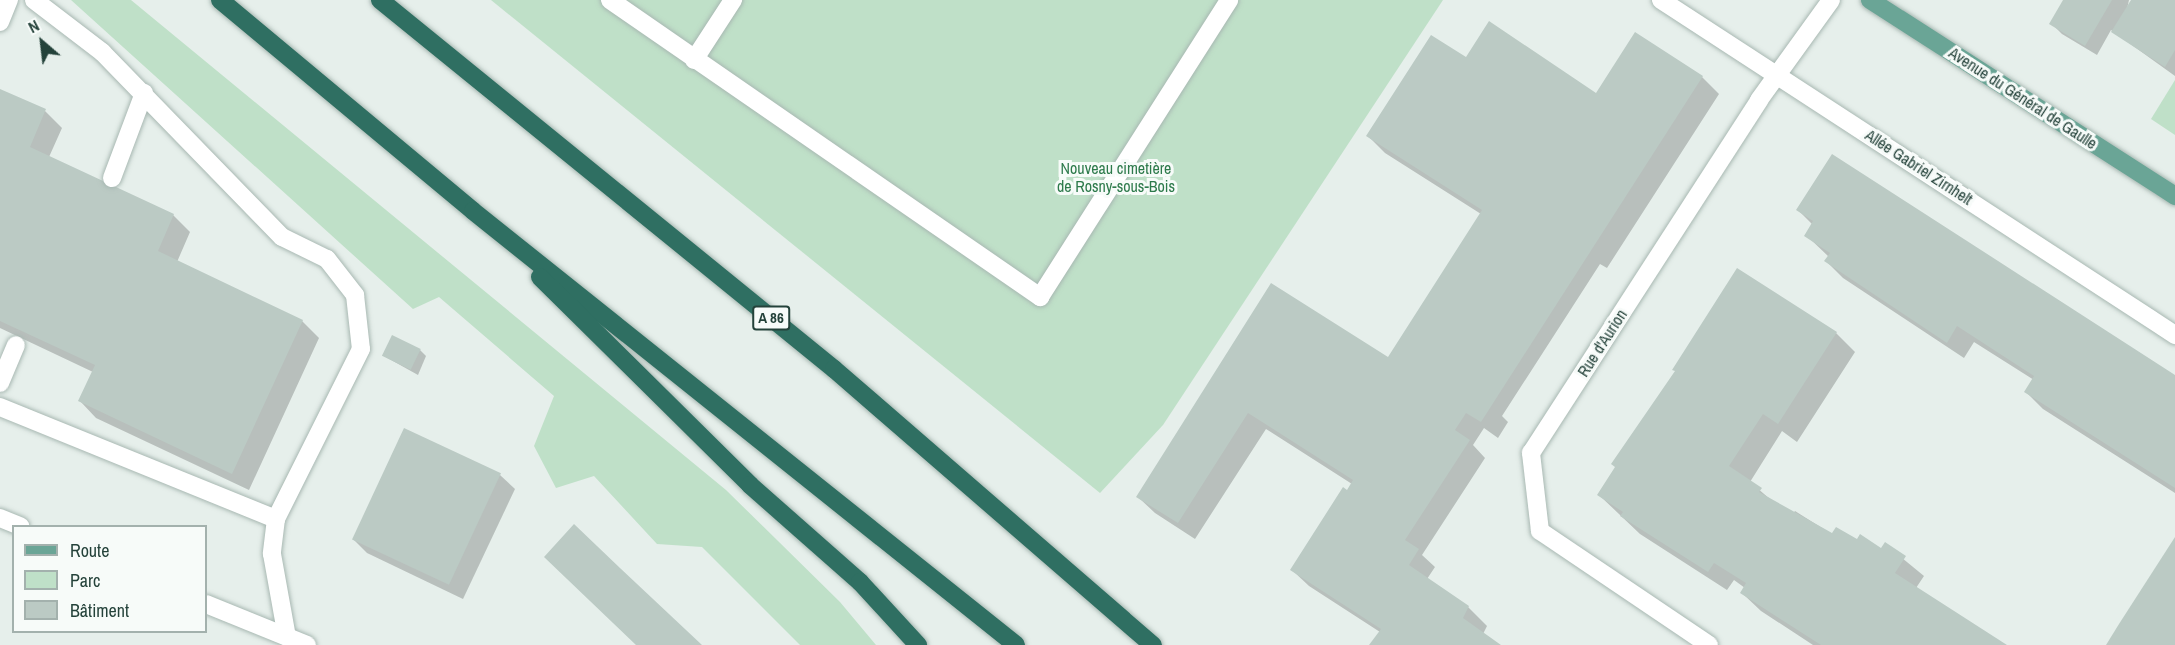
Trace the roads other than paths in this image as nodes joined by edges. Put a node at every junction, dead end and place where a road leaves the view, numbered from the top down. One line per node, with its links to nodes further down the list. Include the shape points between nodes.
1 (9, 0): 11 (street)
2 (34, 0): 14 (street, via 102,52)
3 (220, 0): 17 (highway)
4 (380, 0): 29 (highway, A 86, via 834,369)
5 (610, 0): 12 (street)
6 (733, 0): 12 (street)
7 (1229, 0): 12 (street, via 1040,297)
8 (1661, 0): 13 (street, Allée Gabriel Zirnhelt)
9 (1831, 0): 13 (street, Rue d'Aurion)
10 (1870, 0): 16 (main road, Avenue du Général de Gaulle)
11 (0, 22)
12 (694, 60)
13 (1777, 75): 18 (street, Allée Gabriel Zirnhelt); 30 (street, Rue d'Aurion, via 1531,453 1540,531)
14 (144, 93): 15 (street); 23 (street, via 282,237 327,259 355,295 361,349)
15 (112, 178)
16 (2175, 196)
17 (473, 211): 27 (highway, via 750,485 860,582); 28 (highway)
18 (2175, 335)
19 (16, 345): 20 (street)
20 (0, 383)
21 (0, 407): 23 (street)
22 (0, 518): 24 (street)
23 (276, 519): 26 (street, via 272,554)
24 (18, 525)
25 (207, 604): 26 (street)
26 (298, 642)
27 (918, 645)
28 (1016, 645)
29 (1153, 645)
30 (1709, 645)

